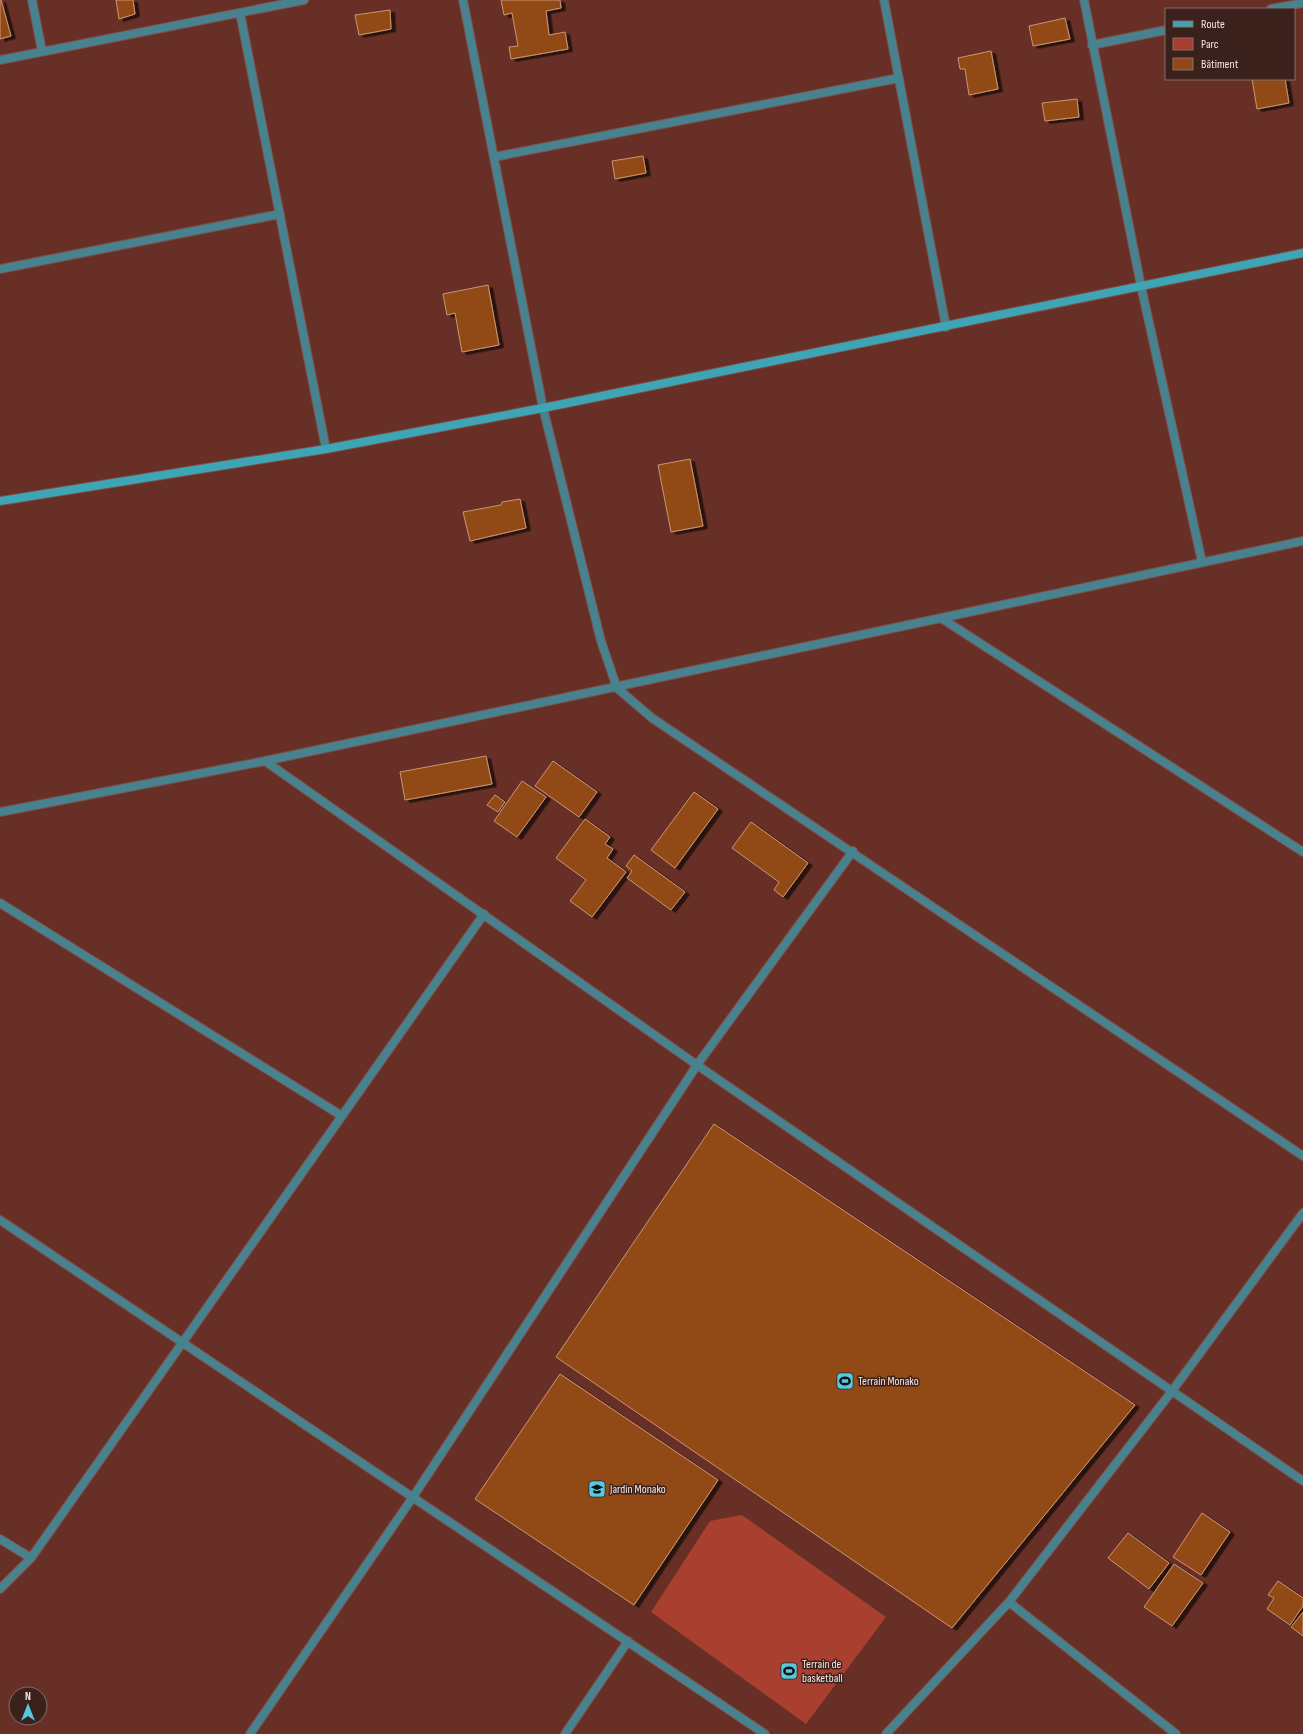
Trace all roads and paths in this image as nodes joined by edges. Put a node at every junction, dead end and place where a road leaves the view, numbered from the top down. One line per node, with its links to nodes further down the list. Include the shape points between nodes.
1 (32, 0): 11 (street)
2 (304, 0): 8 (street)
3 (463, 0): 14 (street)
4 (884, 0): 13 (street)
5 (1084, 0): 10 (street)
6 (1303, 3): 7 (street)
7 (1276, 8)
8 (240, 13): 11 (street); 15 (street)
9 (1165, 30): 10 (street)
10 (1092, 45): 18 (street)
11 (42, 52): 12 (street)
12 (0, 60)
13 (898, 78): 14 (street); 19 (street)
14 (494, 157): 20 (street)
15 (280, 214): 17 (street); 21 (street)
16 (1303, 253): 18 (street)
17 (0, 269)
18 (1141, 286): 19 (street); 24 (street)
19 (946, 327): 20 (street)
20 (543, 408): 21 (street); 26 (street, via 601,641)
21 (326, 449): 22 (street)
22 (0, 501)
23 (1303, 541): 24 (street)
24 (1202, 562): 25 (street)
25 (941, 618): 26 (street); 30 (street)
26 (618, 688): 27 (street); 29 (street, via 652,718)
27 (265, 761): 28 (street); 32 (street)
28 (0, 812)
29 (853, 852): 33 (street); 35 (street)
30 (1303, 852)
31 (0, 903): 34 (street)
32 (484, 914): 33 (street); 34 (street)
33 (697, 1065): 39 (street); 41 (street)
34 (342, 1116): 38 (street)
35 (1303, 1156)
36 (1303, 1213): 39 (street)
37 (0, 1220): 38 (street)
38 (183, 1343): 41 (street); 43 (street)
39 (1172, 1391): 40 (street); 45 (street)
40 (1303, 1481)
41 (413, 1496): 46 (street); 47 (street)
42 (0, 1539): 43 (street)
43 (31, 1558): 44 (street)
44 (0, 1589)
45 (1009, 1602): 50 (street); 51 (street)
46 (628, 1641): 48 (street); 49 (street)
47 (250, 1734)
48 (565, 1734)
49 (765, 1734)
50 (886, 1734)
51 (1176, 1734)

